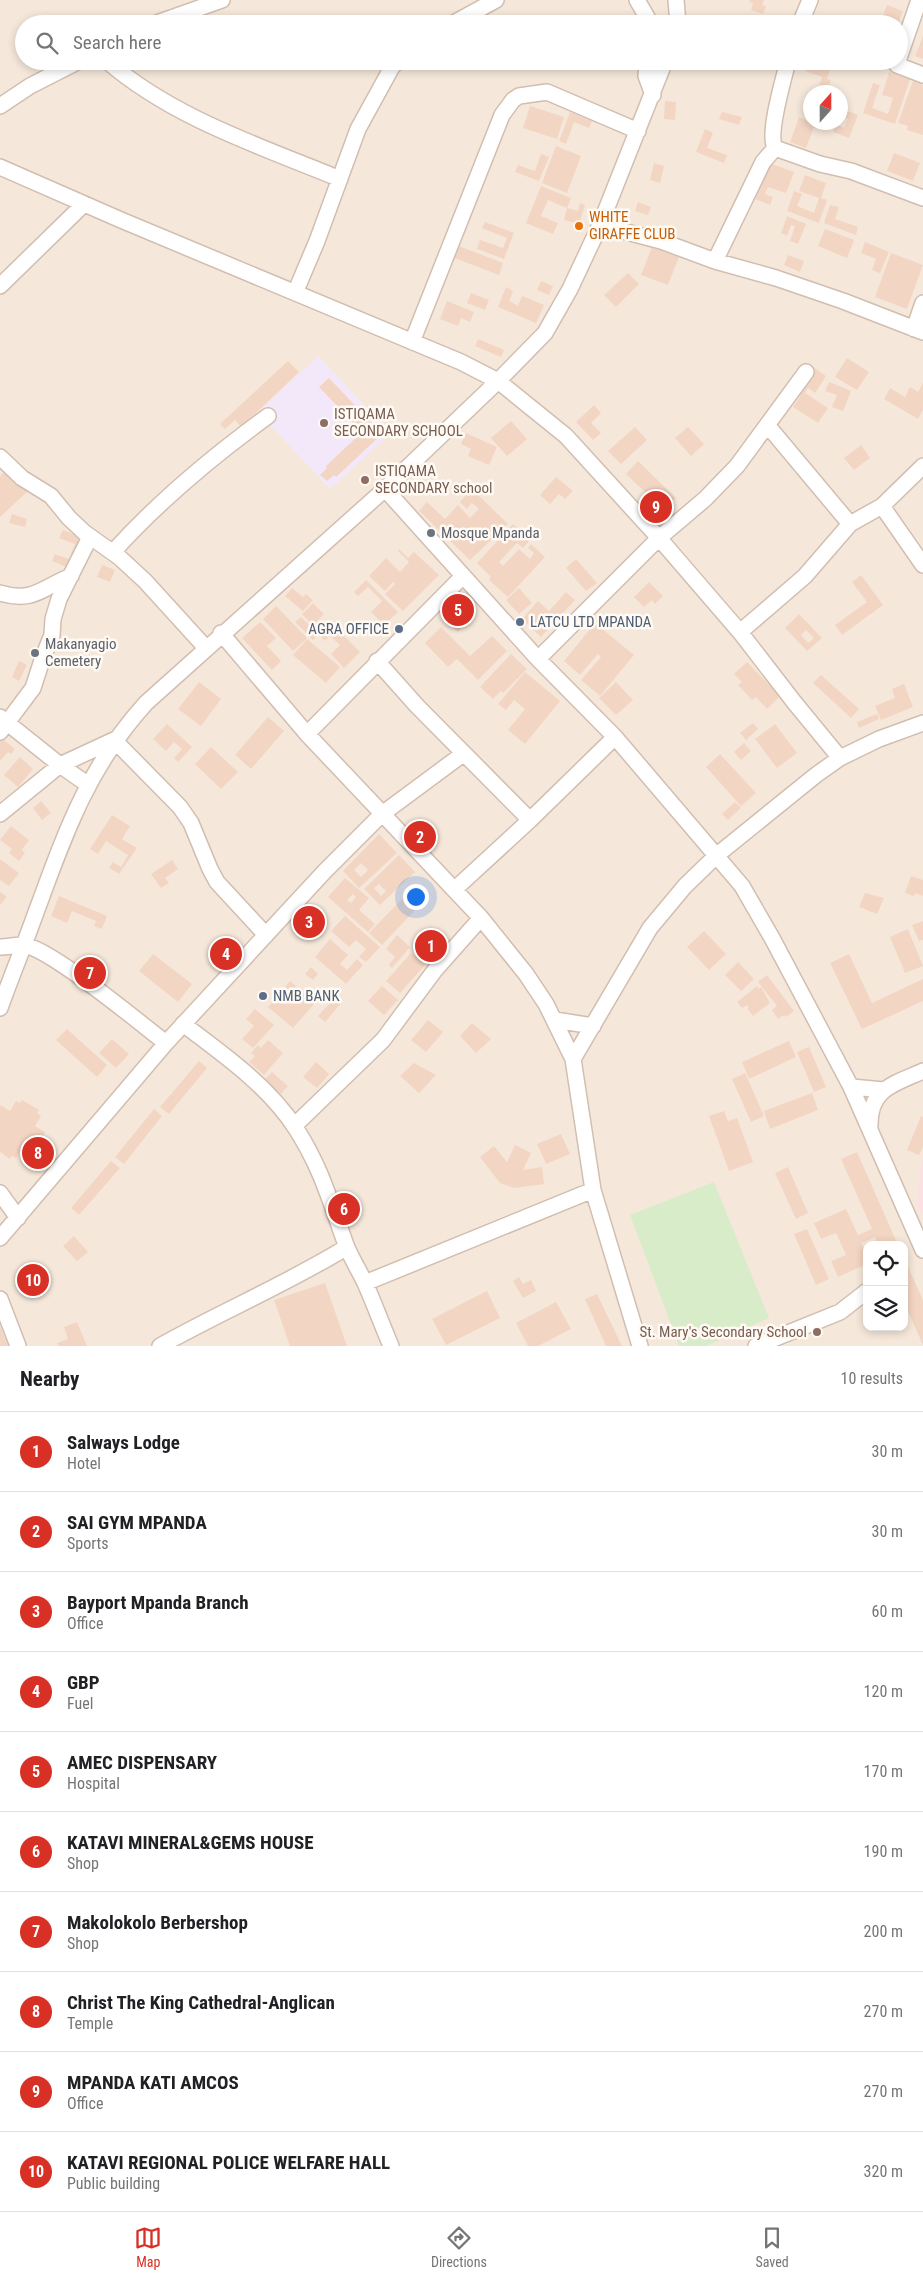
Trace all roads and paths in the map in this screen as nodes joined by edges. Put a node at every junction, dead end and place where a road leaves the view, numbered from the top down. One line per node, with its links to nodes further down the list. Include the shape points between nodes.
1 (222, 0): 7 (street)
2 (496, 0): 8 (street)
3 (637, 0): 9 (street)
4 (676, 0): 10 (street)
5 (810, 0): 11 (street)
6 (919, 0): 12 (street)
7 (180, 15)
8 (468, 15)
9 (646, 15)
10 (677, 15)
11 (804, 15)
12 (908, 28)
13 (908, 68): 20 (street)
14 (61, 70): 22 (street)
15 (117, 70): 26 (street, via 172,106)
16 (390, 70): 26 (street, via 358,129)
17 (646, 70): 21 (street)
18 (662, 70): 21 (street)
19 (786, 70): 24 (street, via 778,101)
20 (923, 75)
21 (653, 94): 23 (street)
22 (0, 106)
23 (638, 131): 29 (street); 35 (street, via 547,92 526,94 513,100 502,115)
24 (774, 148): 27 (street, via 820,164 851,170); 30 (street, via 763,162)
25 (0, 167): 28 (street)
26 (340, 179): 32 (street)
27 (923, 198)
28 (84, 204): 31 (street); 32 (street)
29 (600, 225): 30 (street, via 661,241); 37 (street, via 545,333)
30 (715, 261): 34 (street, via 835,298)
31 (0, 286)
32 (295, 294): 35 (street)
33 (923, 303): 34 (street)
34 (918, 330)
35 (412, 342): 37 (street, via 461,362)
36 (806, 372): 39 (street)
37 (498, 382): 42 (street); 46 (street, via 566,436)
38 (268, 416): 47 (street, via 209,462)
39 (768, 426): 44 (street); 46 (street, via 737,466 705,499)
40 (0, 457): 45 (street, via 22,478 51,496)
41 (923, 466): 43 (street)
42 (385, 488): 50 (street); 53 (street)
43 (882, 506): 44 (street); 48 (street)
44 (850, 524): 52 (street, via 805,576)
45 (90, 537): 47 (street); 49 (street)
46 (659, 538): 52 (street); 55 (street)
47 (113, 552): 54 (street, via 150,586)
48 (923, 565)
49 (71, 576): 51 (street, via 30,596); 58 (street, via 56,609 52,635 33,688)
50 (463, 576): 55 (street); 56 (street)
51 (0, 593)
52 (740, 632): 63 (street)
53 (221, 633): 54 (street); 59 (street)
54 (206, 648): 61 (street, via 146,703)
55 (538, 659): 60 (street)
56 (377, 661): 59 (street); 62 (street)
57 (923, 723): 63 (street)
58 (3, 724): 64 (street)
59 (307, 734): 67 (street)
60 (614, 737): 68 (street); 69 (street)
61 (114, 740): 64 (street); 65 (street); 72 (street, via 180,807 191,822 218,882)
62 (463, 754): 67 (street); 68 (street)
63 (840, 758): 69 (street)
64 (60, 765): 65 (street); 66 (street)
65 (87, 784): 73 (street, via 64,835)
66 (0, 814)
67 (382, 814): 70 (street); 72 (street)
68 (530, 820): 70 (street)
69 (717, 855): 79 (street, via 685,886 650,928); 83 (street, via 742,886 768,931)
70 (455, 889): 71 (street)
71 (481, 918): 77 (street, via 526,974); 85 (street, via 435,970 384,1040)
72 (266, 936): 78 (street)
73 (24, 945): 74 (street); 75 (street); 80 (street, via 64,967)
74 (0, 947)
75 (3, 987): 76 (street)
76 (0, 1008)
77 (555, 1020): 79 (street); 81 (street)
78 (184, 1024): 80 (street); 85 (street, via 268,1094)
79 (593, 1026): 81 (street)
80 (166, 1043): 89 (street)
81 (573, 1059): 87 (street)
82 (923, 1071): 84 (street)
83 (851, 1088): 84 (street); 86 (street)
84 (884, 1090): 86 (street, via 872,1106)
85 (294, 1126): 92 (street, via 321,1173)
86 (870, 1127): 90 (street)
87 (593, 1190): 94 (street); 100 (street)
88 (0, 1193): 89 (street)
89 (18, 1218): 91 (street)
90 (919, 1228): 93 (street)
91 (0, 1238)
92 (347, 1247): 94 (street); 98 (street)
93 (923, 1250)
94 (365, 1283): 99 (street)
95 (863, 1294): 101 (street, via 840,1312)
96 (0, 1299): 97 (street)
97 (18, 1346)
98 (160, 1346)
99 (391, 1346)
100 (640, 1346)
101 (756, 1346)

